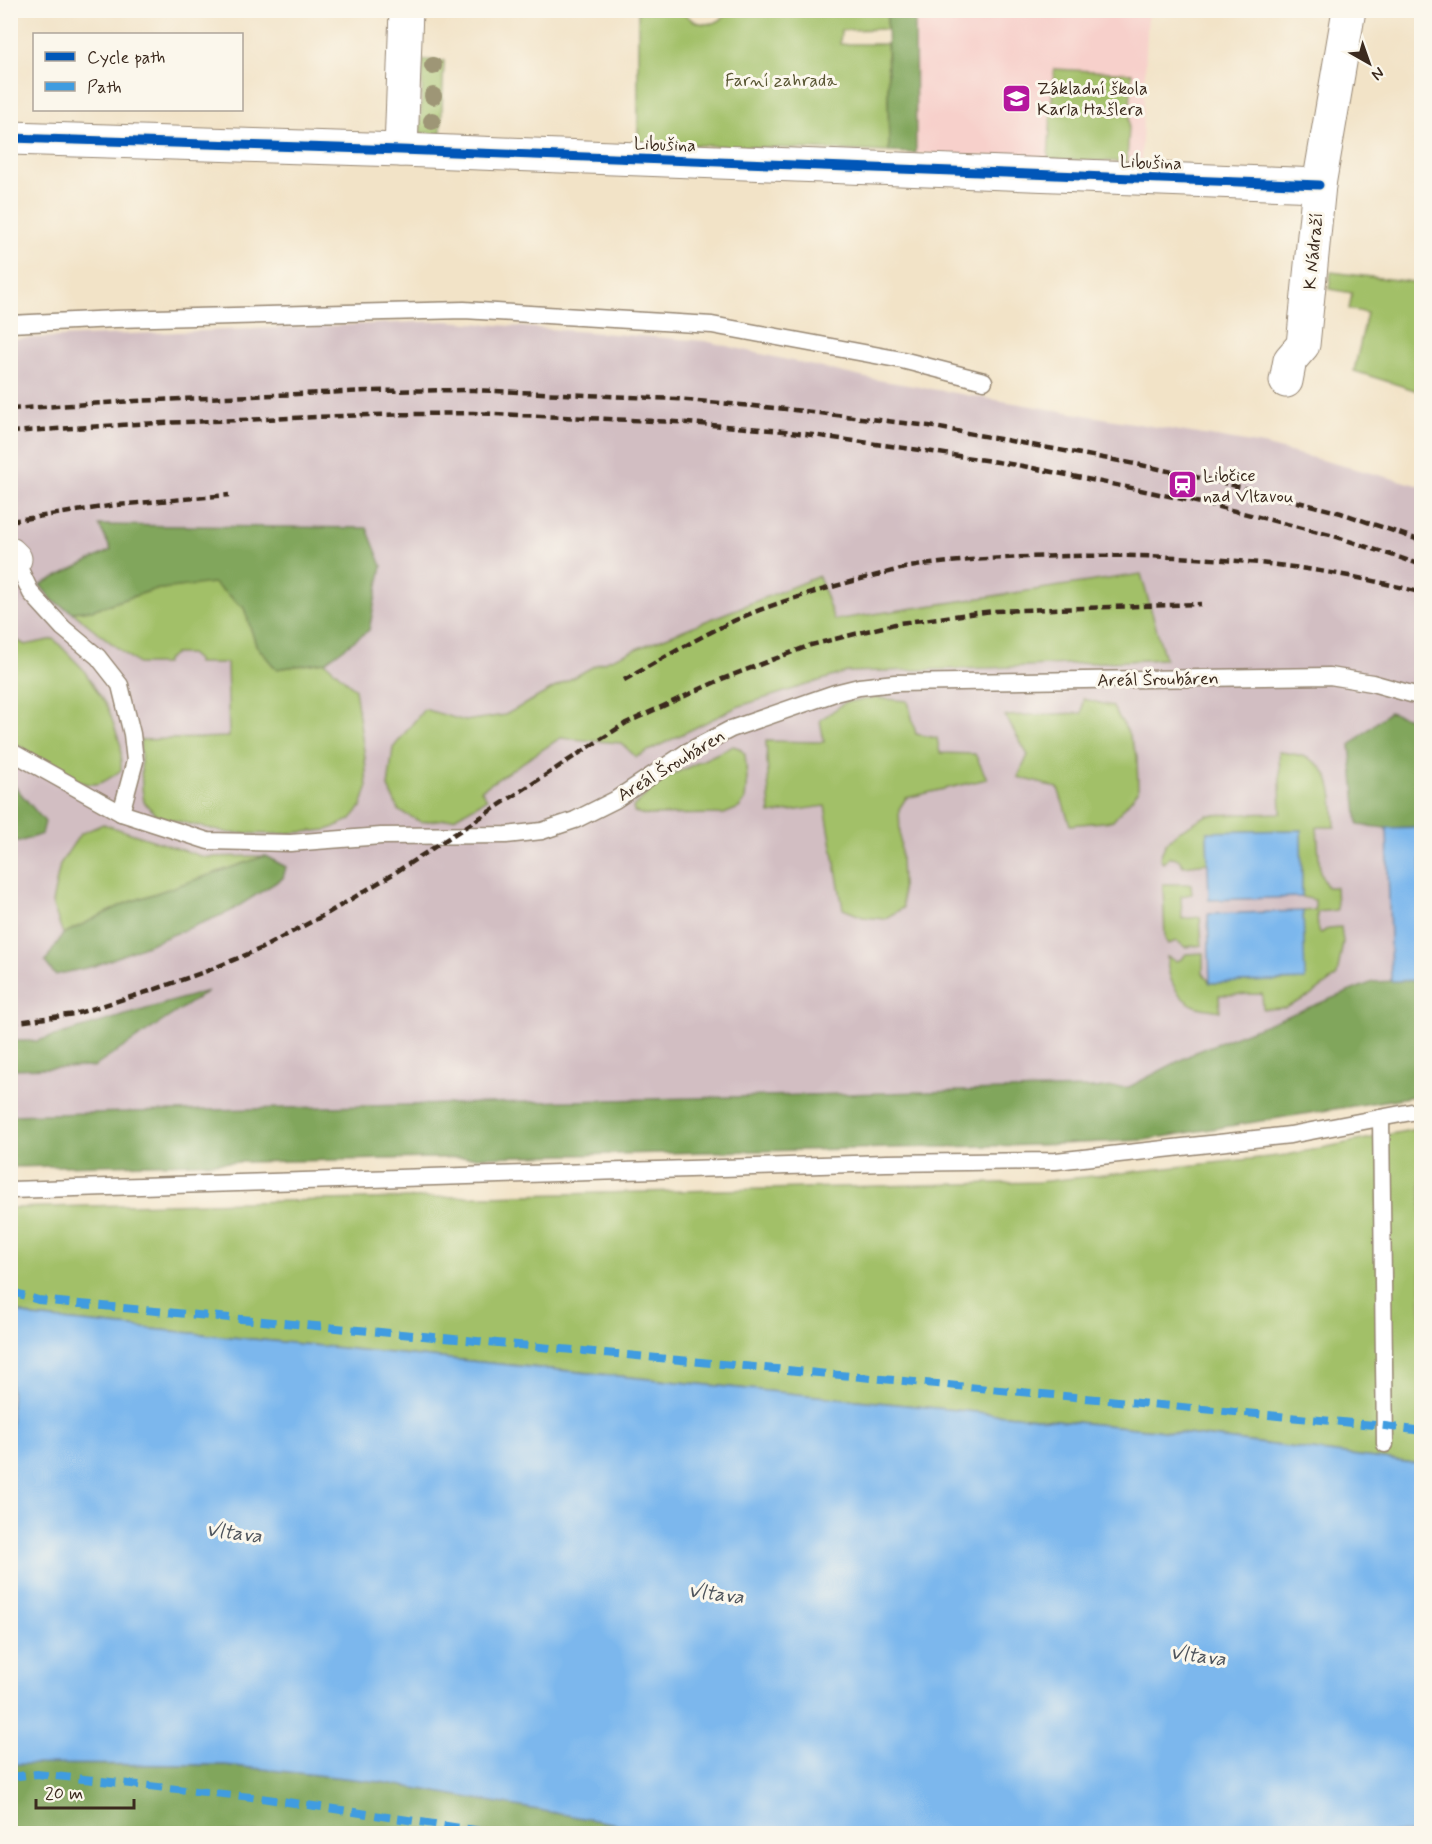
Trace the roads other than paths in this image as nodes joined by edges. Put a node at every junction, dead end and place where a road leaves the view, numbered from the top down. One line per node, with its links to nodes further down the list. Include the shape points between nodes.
1 (406, 10): 4 (street)
2 (1349, 10): 5 (street, K Nádraží)
3 (10, 138): 4 (street, Libušina)
4 (401, 150): 5 (street, Libušina)
5 (1319, 185): 8 (street, K Nádraží, via 1304,345 1290,360)
6 (10, 324): 7 (lane, via 476,311 712,325 902,360)
7 (984, 381)
8 (1286, 381)
9 (13, 557): 12 (lane, via 31,593 63,628 98,657 120,685 135,761)
10 (1422, 697): 12 (lane, Areál Šroubáren, via 1330,676 895,683 835,693 731,729 687,752 615,800 542,831 290,843 207,841)
11 (10, 751): 12 (lane, Areál Šroubáren)
12 (121, 813)
13 (1422, 1110): 14 (lane)
14 (1381, 1118): 15 (lane, via 1290,1135 1056,1161); 16 (lane)
15 (10, 1190)
16 (1385, 1444)

